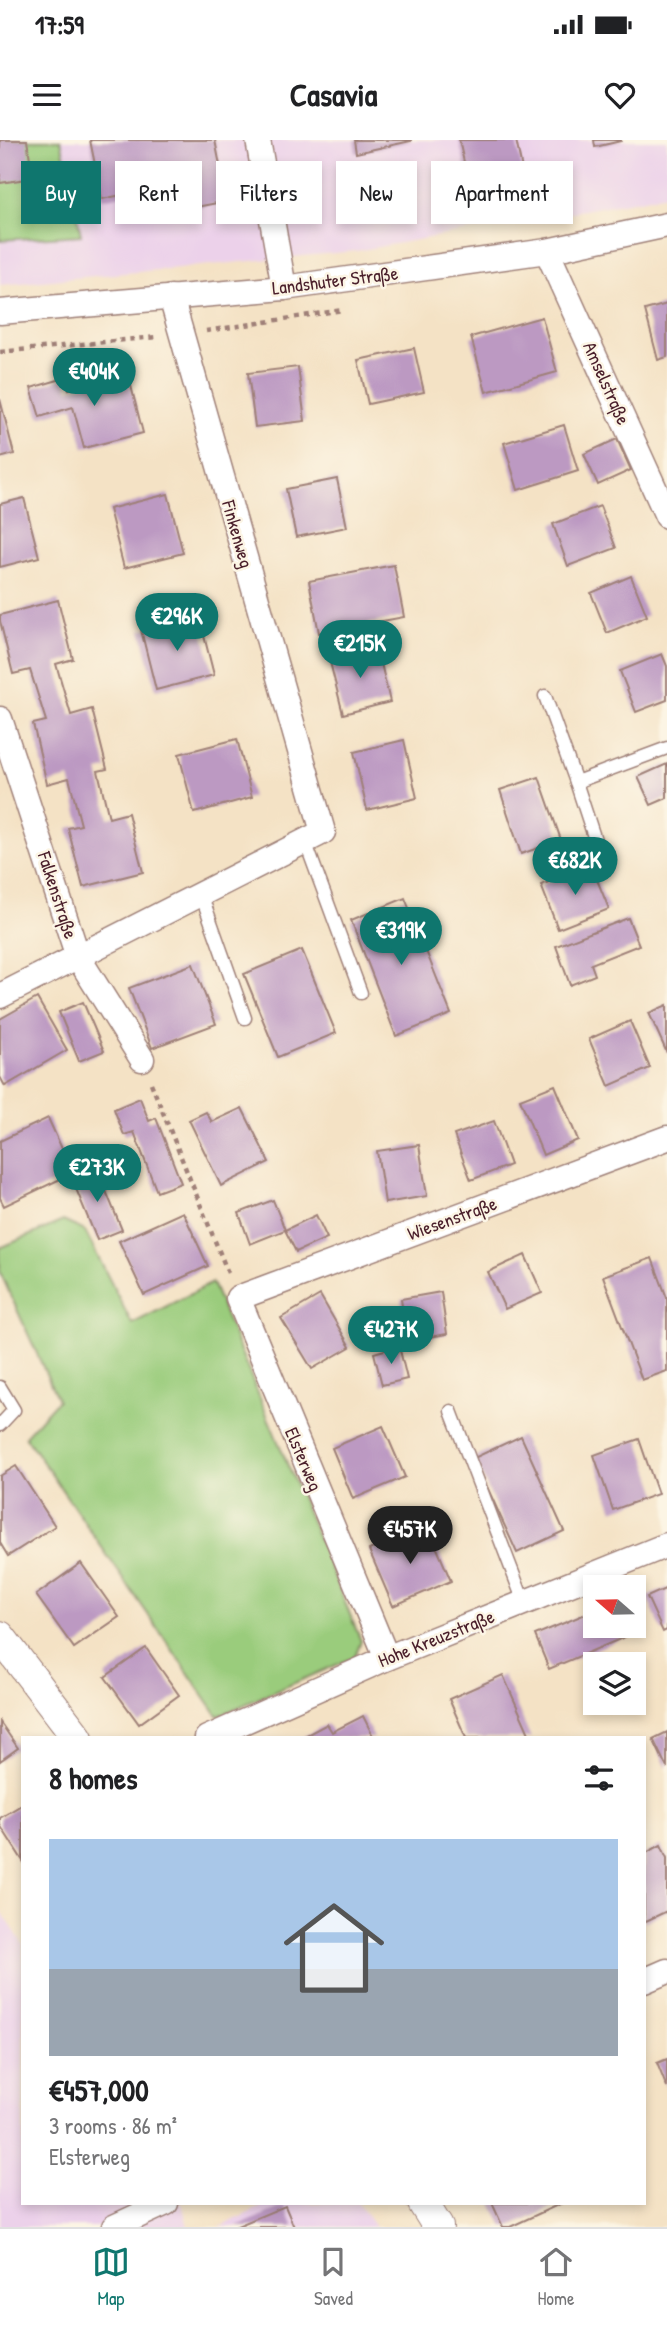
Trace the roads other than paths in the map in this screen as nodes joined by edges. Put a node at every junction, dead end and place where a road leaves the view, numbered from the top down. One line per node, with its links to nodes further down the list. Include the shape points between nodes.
1 (258, 140): 4 (street)
2 (667, 225): 3 (street, Landshuter Straße)
3 (547, 251): 4 (street, Landshuter Straße); 7 (street, Amselstraße)
4 (284, 288): 5 (street, Landshuter Straße)
5 (171, 297): 6 (street, Landshuter Straße); 12 (street, Finkenweg, via 323,832)
6 (0, 312)
7 (667, 516)
8 (545, 696): 11 (lane)
9 (0, 719): 15 (street, Falkenstraße)
10 (667, 748): 11 (lane)
11 (576, 782): 13 (lane)
12 (305, 841): 14 (street); 16 (lane)
13 (600, 852)
14 (201, 894): 15 (street); 18 (lane)
15 (78, 957): 17 (street); 19 (street, Falkenstraße)
16 (361, 993)
17 (0, 996)
18 (244, 1018)
19 (142, 1059)
20 (667, 1138): 21 (street, Wiesenstraße)
21 (238, 1298): 28 (street, Elsterweg)
22 (0, 1387): 24 (lane, via 13,1410)
23 (451, 1411): 26 (lane)
24 (0, 1425)
25 (667, 1545): 26 (street, Hohe Kreuzstraße)
26 (524, 1602): 28 (street, Hohe Kreuzstraße)
27 (0, 1636): 29 (street)
28 (387, 1658): 30 (street, Hohe Kreuzstraße)
29 (76, 1736)
30 (212, 1736)
31 (667, 1971): 32 (street)
32 (646, 1980)
33 (424, 2205): 36 (street)
34 (156, 2214): 35 (street)
35 (114, 2227)
36 (438, 2227)

